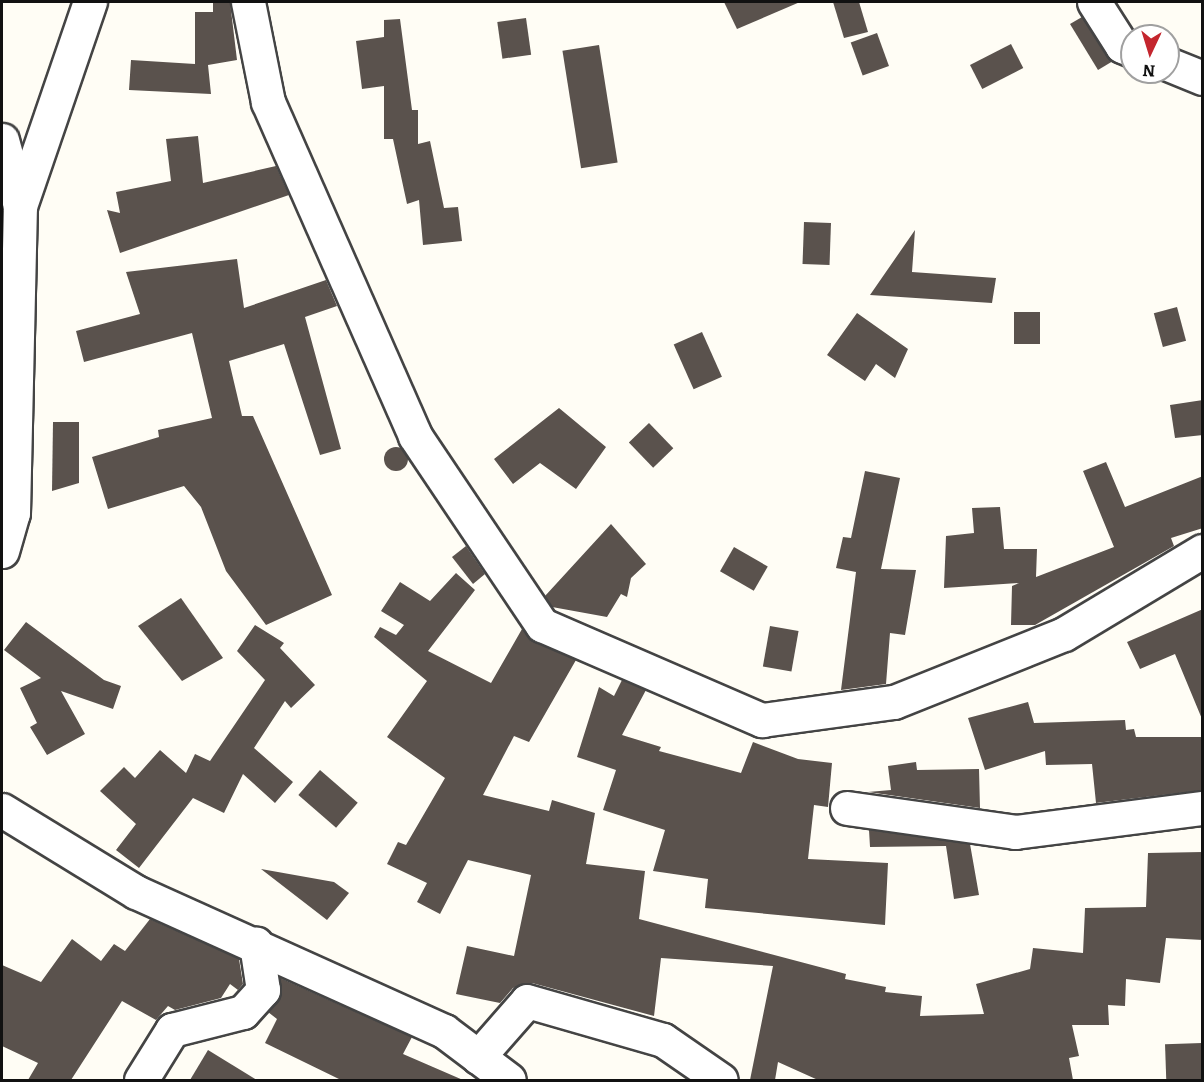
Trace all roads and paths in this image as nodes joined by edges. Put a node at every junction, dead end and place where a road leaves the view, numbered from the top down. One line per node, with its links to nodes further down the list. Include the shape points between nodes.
1 (90, 2): 8 (street)
2 (248, 2): 10 (street, via 268,102 415,435 542,625 762,720 894,702 1064,634)
3 (1094, 2): 4 (street)
4 (1120, 43)
5 (1180, 69): 6 (street)
6 (1203, 78)
7 (2, 140): 8 (street)
8 (20, 206): 9 (street, via 13,513)
9 (2, 551)
10 (1203, 551)
11 (847, 808): 12 (street, via 1015,832)
12 (1203, 808)
13 (2, 810): 14 (street, via 136,892)
14 (256, 944): 15 (street, via 444,1031); 16 (street, via 263,990 243,1012 172,1030)
15 (478, 1057): 17 (street); 18 (street, via 527,1001 663,1040)
16 (141, 1080)
17 (509, 1080)
18 (720, 1080)

